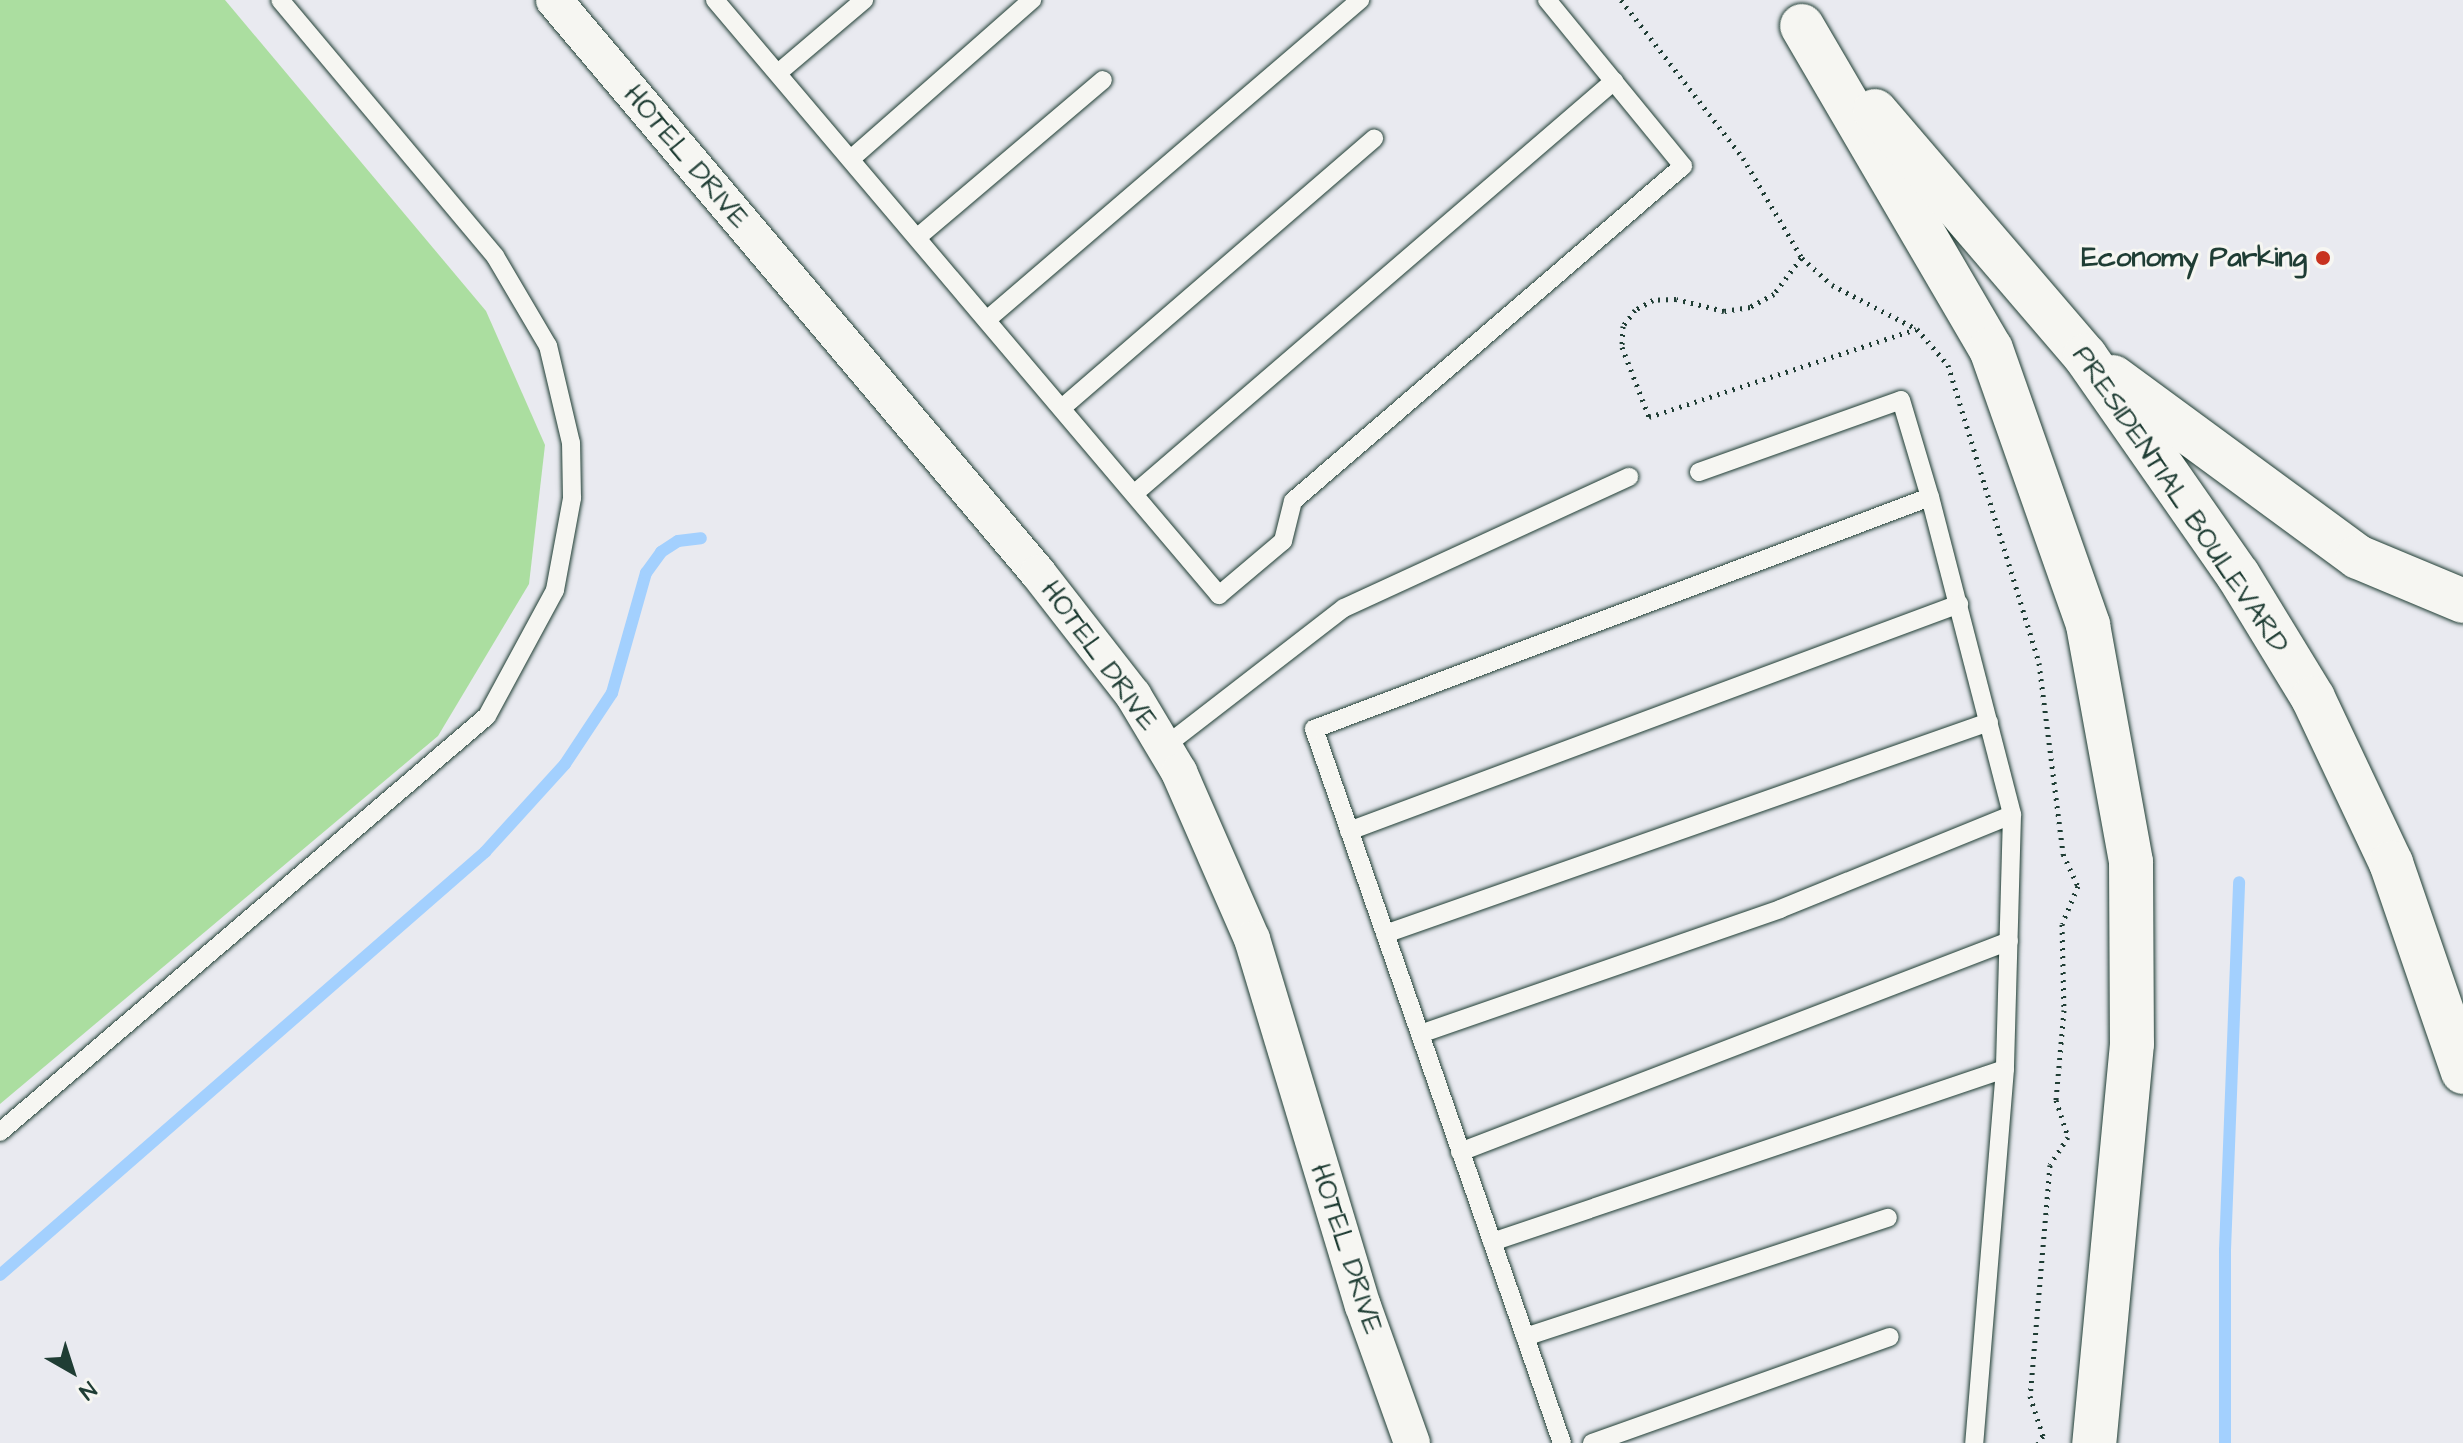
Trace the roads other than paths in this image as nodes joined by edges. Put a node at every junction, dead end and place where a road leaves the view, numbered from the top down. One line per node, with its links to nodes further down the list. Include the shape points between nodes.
1 (280, 0): 33 (lane, via 495,256 548,346 571,443 572,498 555,590 487,716)
2 (554, 0): 25 (street, HOTEL DRIVE, via 1038,573 1133,695)
3 (715, 0): 9 (lane)
4 (864, 0): 9 (lane)
5 (1032, 0): 13 (lane)
6 (1360, 0): 15 (lane)
7 (1547, 0): 11 (lane)
8 (1791, 13): 16 (main road, PRESIDENTIAL BOULEVARD); 43 (main road, via 1991,349 2088,625 2131,877 2132,1044)
9 (778, 73): 13 (lane)
10 (1103, 80): 14 (lane)
11 (1614, 81): 20 (lane); 20 (lane, via 1683,166 1293,501 1283,541 1219,595)
12 (1374, 139): 17 (lane)
13 (852, 158): 14 (lane)
14 (919, 236): 15 (lane)
15 (989, 318): 17 (lane)
16 (2085, 356): 22 (main road, via 2358,557); 32 (main road, PRESIDENTIAL BOULEVARD, via 2238,575 2313,698 2391,863)
17 (1063, 407): 20 (lane)
18 (1699, 472): 21 (lane, via 1901,400)
19 (1629, 477): 25 (lane, via 1344,608)
20 (1135, 493)
21 (1930, 497): 23 (lane); 27 (lane, via 1314,729)
22 (2463, 601)
23 (1959, 604): 24 (lane); 27 (lane)
24 (1989, 722): 26 (lane); 28 (lane)
25 (1164, 747): 39 (street, HOTEL DRIVE, via 1219,854 1252,939 1363,1306)
26 (2012, 815): 29 (lane); 30 (lane, via 1780,909)
27 (1349, 831): 28 (lane)
28 (1385, 934): 30 (lane)
29 (2009, 941): 31 (lane); 34 (lane)
30 (1420, 1034): 34 (lane)
31 (2005, 1069): 36 (lane); 42 (lane)
32 (2463, 1072)
33 (0, 1132)
34 (1460, 1152): 36 (lane)
35 (1888, 1218): 37 (lane)
36 (1492, 1242): 37 (lane)
37 (1525, 1337): 40 (lane)
38 (1890, 1337): 41 (lane)
39 (1412, 1443)
40 (1562, 1443)
41 (1592, 1443)
42 (1974, 1443)
43 (2094, 1443)

